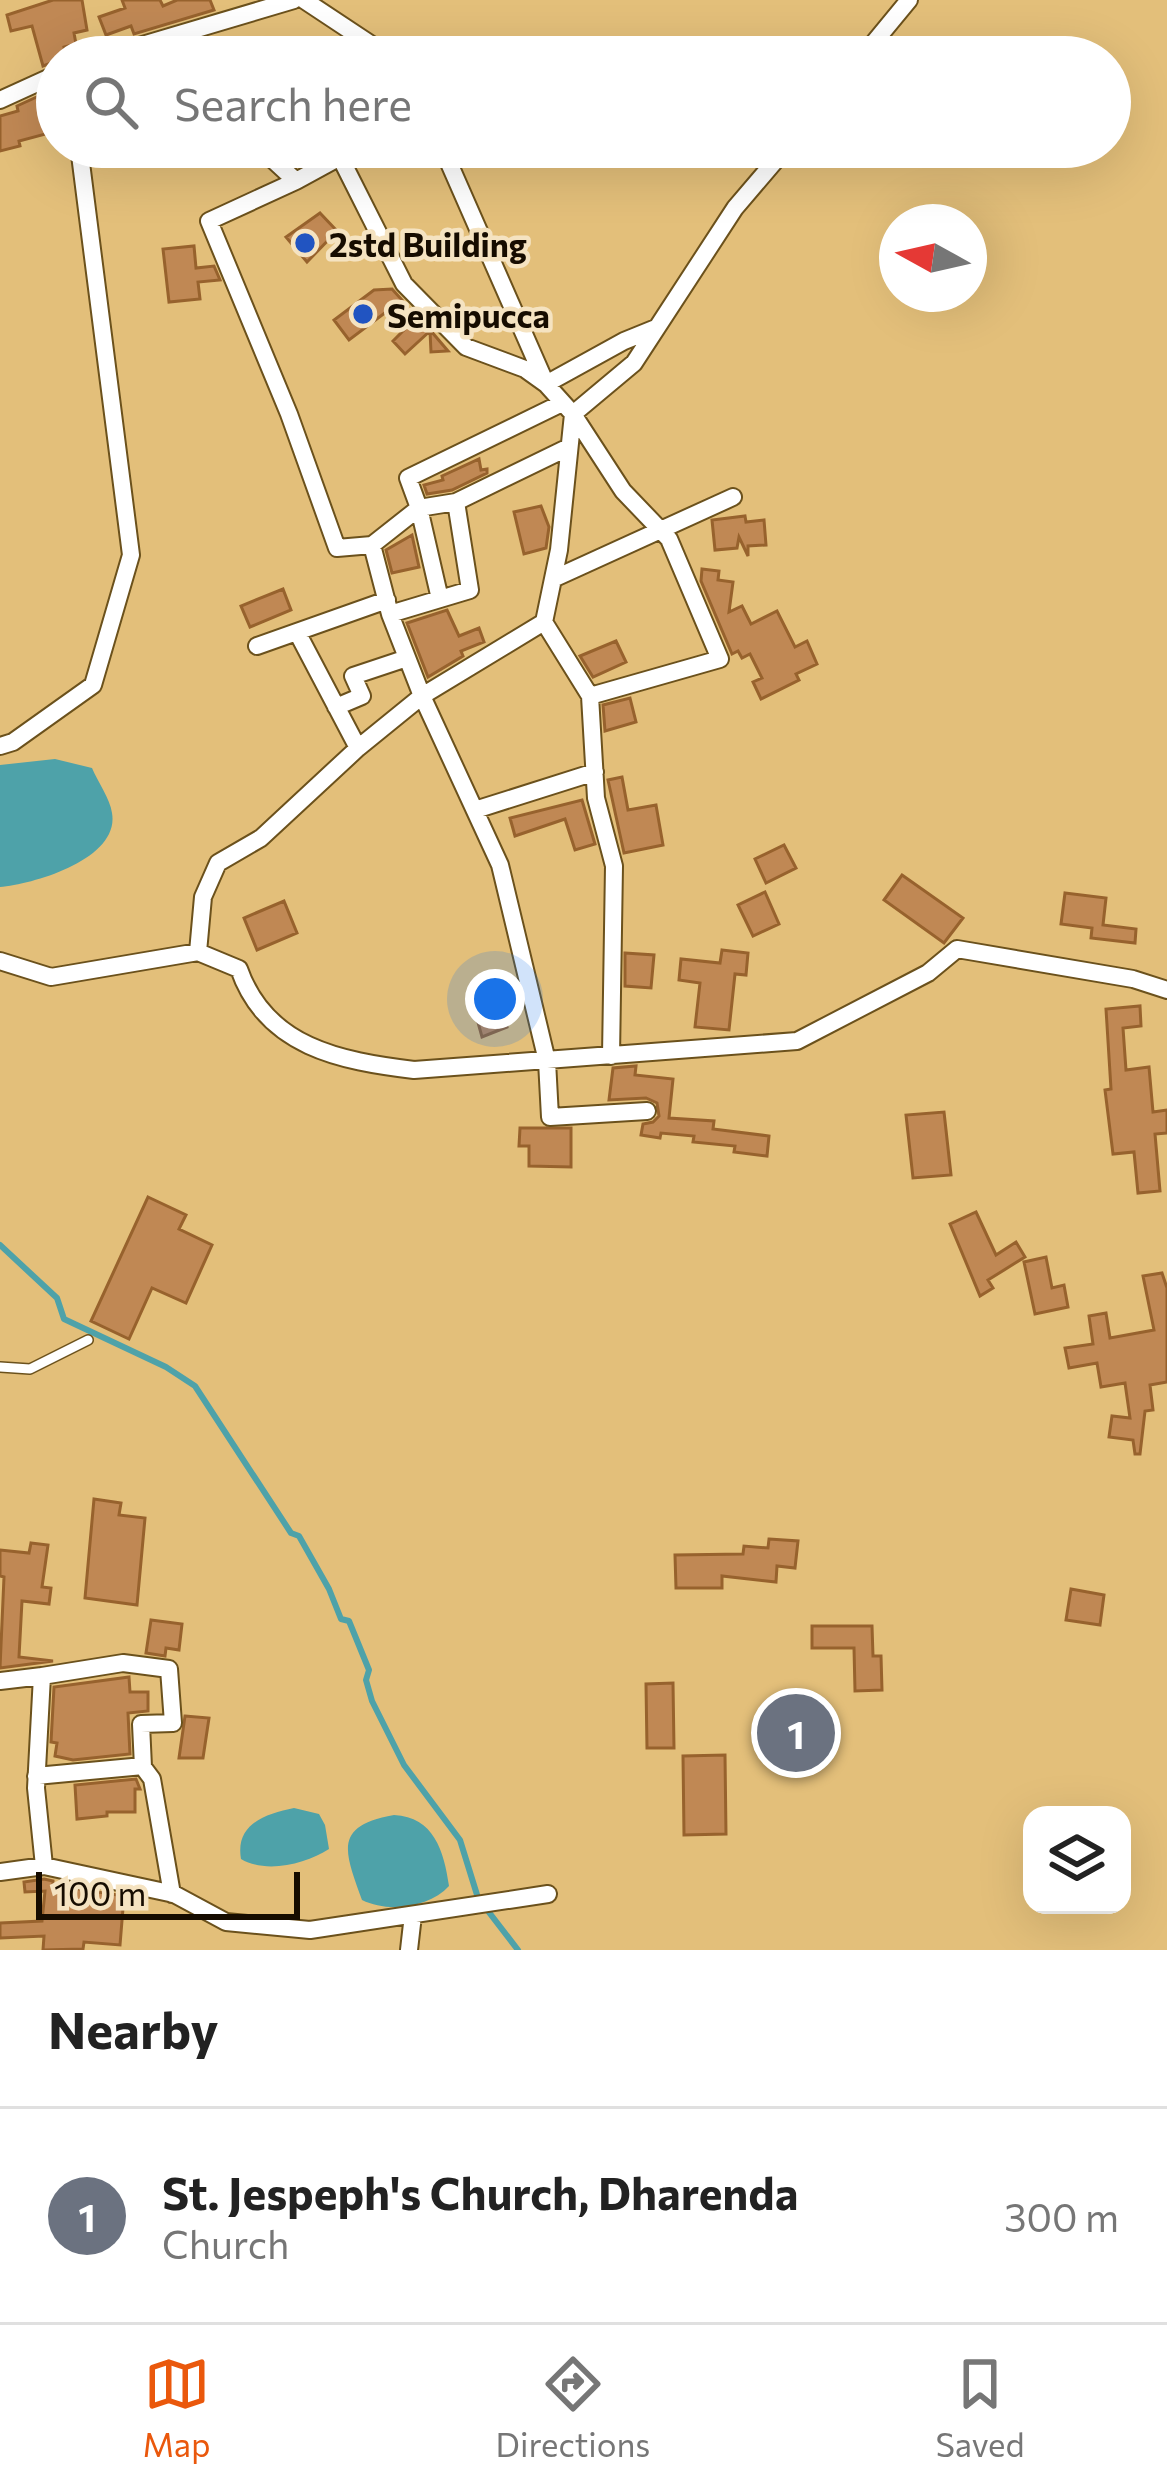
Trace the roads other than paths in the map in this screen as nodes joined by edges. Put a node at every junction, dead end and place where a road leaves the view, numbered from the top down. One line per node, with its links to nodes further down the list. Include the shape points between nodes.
1 (294, 0): 4 (street)
2 (304, 0): 5 (street)
3 (909, 0): 6 (street)
4 (173, 36)
5 (358, 36)
6 (879, 36)
7 (36, 85): 8 (street)
8 (0, 100)
9 (82, 168): 35 (street, via 131,555 93,685)
10 (282, 168): 15 (street)
11 (320, 168): 15 (street)
12 (346, 168): 17 (street, via 404,284 466,347)
13 (451, 168): 17 (street)
14 (769, 168): 16 (street)
15 (296, 181): 24 (street, via 209,221 337,548)
16 (657, 328): 17 (street); 18 (street, via 634,363)
17 (546, 384): 18 (street)
18 (567, 408): 19 (street); 22 (street, via 408,478); 23 (street)
19 (569, 446): 21 (street); 25 (street)
20 (733, 497): 23 (street)
21 (456, 502): 22 (street); 26 (street, via 470,590)
22 (419, 508): 24 (street); 26 (street)
23 (660, 530): 25 (street); 33 (street, via 720,659)
24 (372, 545): 27 (street)
25 (553, 579): 28 (street)
26 (440, 599): 27 (street)
27 (388, 607): 29 (street); 31 (street)
28 (544, 622): 32 (street); 33 (street)
29 (297, 632): 30 (street); 34 (street)
30 (257, 646)
31 (407, 658): 32 (street); 34 (street, via 353,676 362,696)
32 (422, 696): 36 (street); 38 (street)
33 (590, 696): 37 (street)
34 (336, 707): 36 (street)
35 (0, 746)
36 (358, 748): 39 (street, via 261,838 218,863 203,897)
37 (595, 772): 38 (street); 42 (street, via 614,866)
38 (475, 810): 43 (street, via 500,865)
39 (198, 952): 40 (street, via 51,977); 43 (street, via 239,969 249,999 296,1042 360,1064 414,1070)
40 (0, 962)
41 (1167, 990): 42 (street, via 957,950 797,1041)
42 (610, 1056): 43 (street)
43 (547, 1061): 44 (street, via 550,1117)
44 (647, 1111)
45 (88, 1340): 46 (lane, via 30,1370)
46 (0, 1367)
47 (42, 1676): 48 (street); 49 (street, via 123,1663 170,1669 173,1723 141,1724); 50 (street)
48 (0, 1681)
49 (143, 1766): 50 (street); 53 (street)
50 (36, 1776): 51 (street)
51 (44, 1866): 52 (street); 53 (street)
52 (0, 1872)
53 (172, 1894): 55 (street, via 226,1922 310,1930)
54 (548, 1894): 55 (street)
55 (413, 1915): 56 (street)
56 (410, 1950)

